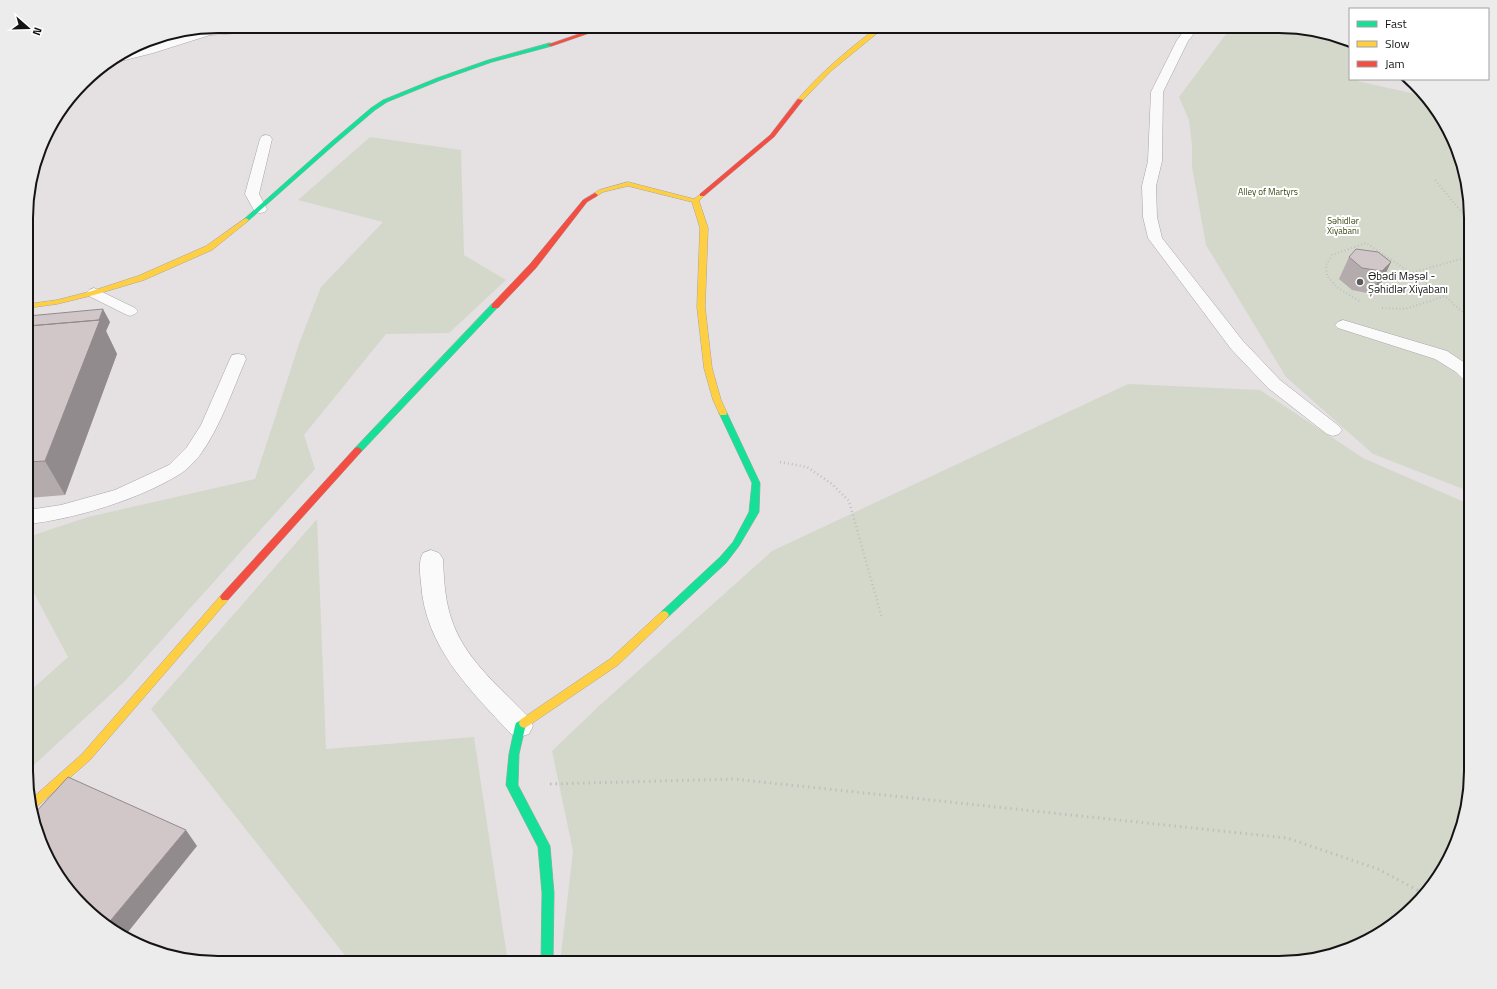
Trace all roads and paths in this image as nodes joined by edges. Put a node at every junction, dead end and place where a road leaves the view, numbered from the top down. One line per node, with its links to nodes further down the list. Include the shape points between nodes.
1 (586, 33): 9 (street, via 490,61 386,101 373,109)
2 (874, 33): 8 (street, via 811,87 772,136)
3 (1188, 33): 23 (lane, via 1157,92 1155,161 1149,186 1154,238 1237,345 1274,384)
4 (198, 34): 5 (street)
5 (132, 54)
6 (266, 139): 9 (lane, via 252,194)
7 (1435, 180): 10 (path)
8 (694, 201): 24 (street, via 704,228 702,307 708,368 717,400); 30 (street, via 628,184 601,190 585,201 533,266 388,417 260,557 86,757)
9 (260, 209): 13 (street, via 209,248 141,278)
10 (1464, 213)
11 (1464, 258): 12 (path)
12 (1411, 273): 14 (path); 15 (path, via 1366,243 1332,255 1326,265 1327,276 1338,288)
13 (94, 293): 16 (street); 18 (lane)
14 (1445, 296): 17 (path, via 1405,309); 19 (path)
15 (1366, 304)
16 (33, 305)
17 (1380, 308)
18 (130, 311)
19 (1464, 314)
20 (1343, 325): 22 (lane, via 1441,355)
21 (238, 359): 25 (lane, via 209,426 193,451 175,469 121,495 60,512)
22 (1464, 370)
23 (1333, 430)
24 (744, 455): 27 (path, via 807,467 832,484 849,501); 28 (street, via 756,483 754,512 736,544 723,560 614,662)
25 (33, 516)
26 (431, 559): 28 (street, via 436,607 446,639 463,664)
27 (882, 618)
28 (520, 726): 29 (street, via 514,754)
29 (512, 785): 31 (path, via 734,779 1286,838 1378,869); 32 (street, via 544,846 548,893)
30 (36, 801)
31 (1420, 891)
32 (547, 956)

